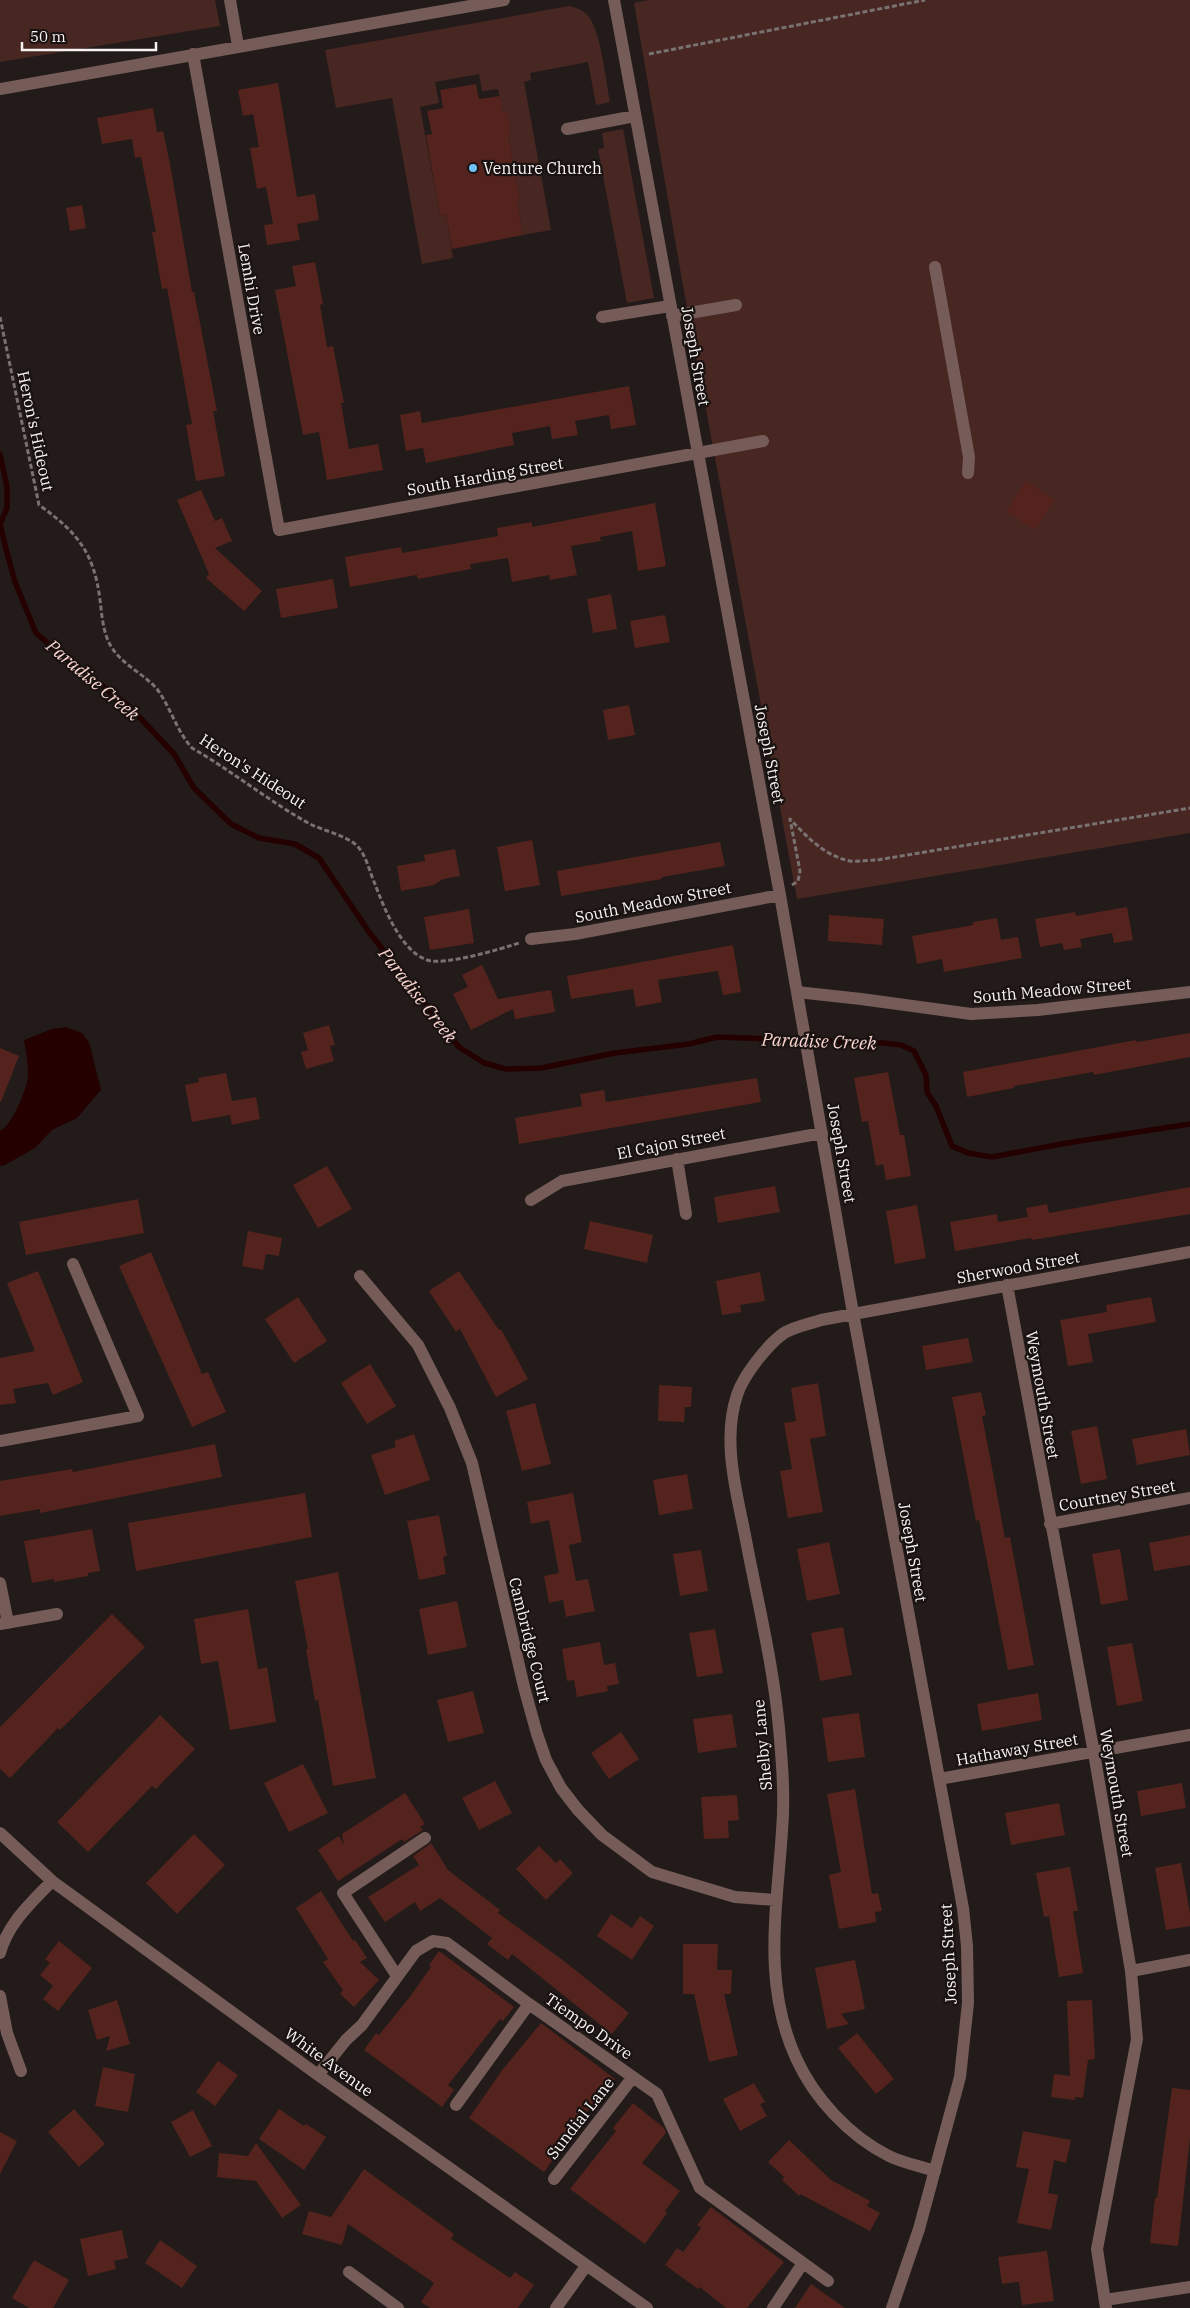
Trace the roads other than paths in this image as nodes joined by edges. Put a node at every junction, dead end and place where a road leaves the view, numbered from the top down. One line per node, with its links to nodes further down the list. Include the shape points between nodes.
1 (230, 0): 4 (street)
2 (504, 0): 4 (street)
3 (614, 0): 7 (street, Joseph Street)
4 (238, 46): 5 (street)
5 (193, 54): 6 (street); 16 (street, Lemhi Drive)
6 (0, 89)
7 (635, 116): 8 (street); 11 (street, Joseph Street)
8 (567, 129)
9 (935, 267): 15 (street, via 969,457)
10 (736, 304): 11 (street)
11 (671, 311): 12 (street); 14 (street, Joseph Street)
12 (602, 318)
13 (763, 441): 14 (street, South Harding Street)
14 (697, 454): 16 (street, South Harding Street); 17 (street, Joseph Street)
15 (968, 473)
16 (279, 530)
17 (780, 895): 18 (street, South Meadow Street, via 575,934); 19 (street, Joseph Street)
18 (531, 939)
19 (797, 992): 20 (street, South Meadow Street, via 971,1014 1038,1010); 21 (street, Joseph Street)
20 (1190, 992)
21 (822, 1133): 22 (street, El Cajon Street); 29 (street, Joseph Street)
22 (677, 1159): 23 (street, El Cajon Street, via 562,1181); 24 (street)
23 (531, 1200)
24 (686, 1214)
25 (1190, 1252): 28 (street, Sherwood Street)
26 (72, 1264): 30 (street, via 138,1416)
27 (360, 1276): 42 (street, Cambridge Court, via 418,1345 450,1408 472,1463 534,1725 546,1760 561,1788 602,1835 652,1872 734,1897)
28 (1007, 1285): 29 (street, Sherwood Street); 32 (street, Weymouth Street)
29 (853, 1313): 38 (street, Joseph Street); 42 (street, Shelby Lane, via 784,1333 757,1360 737,1394 729,1436 779,1727 783,1828)
30 (0, 1441)
31 (1190, 1498): 32 (street, Courtney Street)
32 (1050, 1524): 37 (street, Weymouth Street)
33 (0, 1583): 35 (street)
34 (57, 1614): 35 (street)
35 (4, 1623)
36 (1190, 1735): 37 (street, Hathaway Street)
37 (1094, 1752): 38 (street, Hathaway Street); 45 (street, Weymouth Street)
38 (939, 1779): 53 (street, Joseph Street, via 964,1908 968,2003 960,2077)
39 (0, 1833): 41 (street, White Avenue)
40 (425, 1838): 46 (street, via 343,1893)
41 (52, 1881): 43 (street, via 19,1916); 50 (street, White Avenue)
42 (776, 1900): 53 (street, Shelby Lane, via 774,1975 782,2018 796,2058 814,2090 859,2136 889,2156)
43 (0, 1953)
44 (1190, 1960): 45 (street)
45 (1130, 1971): 60 (street, Weymouth Street, via 1137,2039 1097,2249)
46 (397, 1976): 48 (street, Tiempo Drive, via 416,1951 433,1941 448,1943); 50 (street, Tiempo Drive, via 362,2025)
47 (0, 1996): 49 (street, via 7,2033)
48 (529, 2004): 51 (street, Tiempo Drive); 52 (street)
49 (21, 2071)
50 (318, 2075): 56 (street, White Avenue)
51 (633, 2077): 54 (street, Sundial Lane); 55 (street, Tiempo Drive, via 657,2094 700,2188)
52 (456, 2105)
53 (936, 2171): 65 (street, Joseph Street)
54 (554, 2179)
55 (803, 2263): 58 (street, Tiempo Drive); 64 (street)
56 (586, 2266): 62 (street); 63 (street, White Avenue)
57 (349, 2272): 61 (street)
58 (828, 2281)
59 (1190, 2287): 60 (street)
60 (1105, 2304)
61 (398, 2308)
62 (556, 2308)
63 (647, 2308)
64 (773, 2308)
65 (892, 2308)

